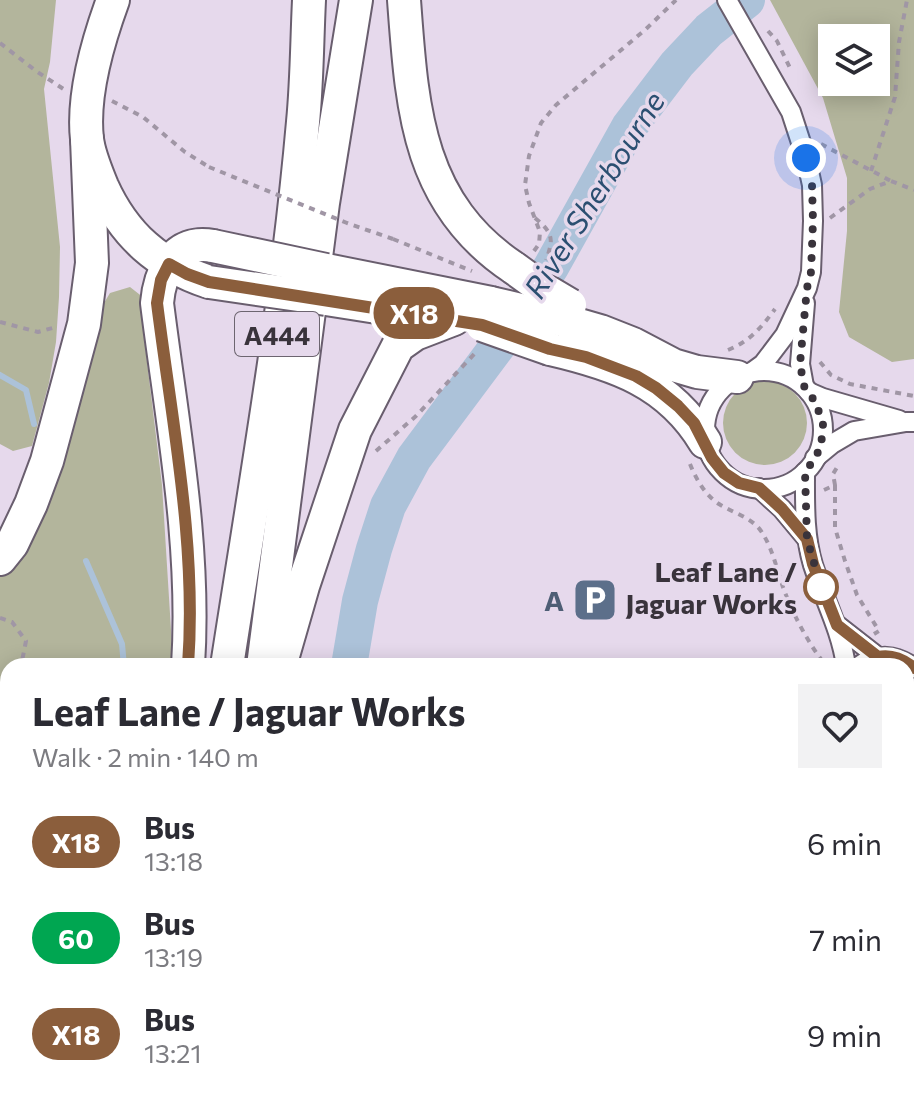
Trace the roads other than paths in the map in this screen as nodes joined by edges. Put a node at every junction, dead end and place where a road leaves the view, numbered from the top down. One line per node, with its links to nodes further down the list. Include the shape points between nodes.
1 (113, 0): 6 (highway, via 88,95)
2 (309, 0): 23 (highway, A444, via 292,225)
3 (356, 0): 24 (highway, A444, via 323,203)
4 (404, 0): 10 (highway, bridge, via 415,107 436,181 465,225 485,245 517,263)
5 (727, 0): 9 (street, via 791,112 806,158 813,221)
6 (87, 139): 7 (highway, via 117,216); 19 (highway, via 92,263 84,324 47,461 12,544)
7 (169, 264): 8 (highway, bridge, via 209,282); 8 (highway, bridge, via 187,247 213,246); 22 (highway, via 157,303 186,532)
8 (326, 284): 11 (highway)
9 (807, 288): 12 (street, via 785,335 763,364); 13 (street, via 800,364)
10 (566, 312): 11 (highway, bridge); 12 (highway, via 673,365 697,372)
11 (478, 323): 15 (highway, bridge, via 636,376 694,423); 25 (highway, via 415,334 398,346 355,430)
12 (737, 367): 13 (street, via 780,373); 15 (street, via 711,402)
13 (806, 389): 14 (street); 16 (street, via 823,425 821,446)
14 (910, 422): 16 (street, via 854,431)
15 (695, 447): 17 (street, via 739,483)
16 (810, 465): 17 (street, via 786,484); 18 (street)
17 (759, 488): 18 (street)
18 (807, 539): 20 (street)
19 (0, 559)
20 (837, 625): 21 (street); 26 (street)
21 (878, 657): 27 (street); 28 (street)
22 (189, 658)
23 (228, 658)
24 (264, 658)
25 (282, 658)
26 (844, 658)
27 (874, 658)
28 (895, 658)

